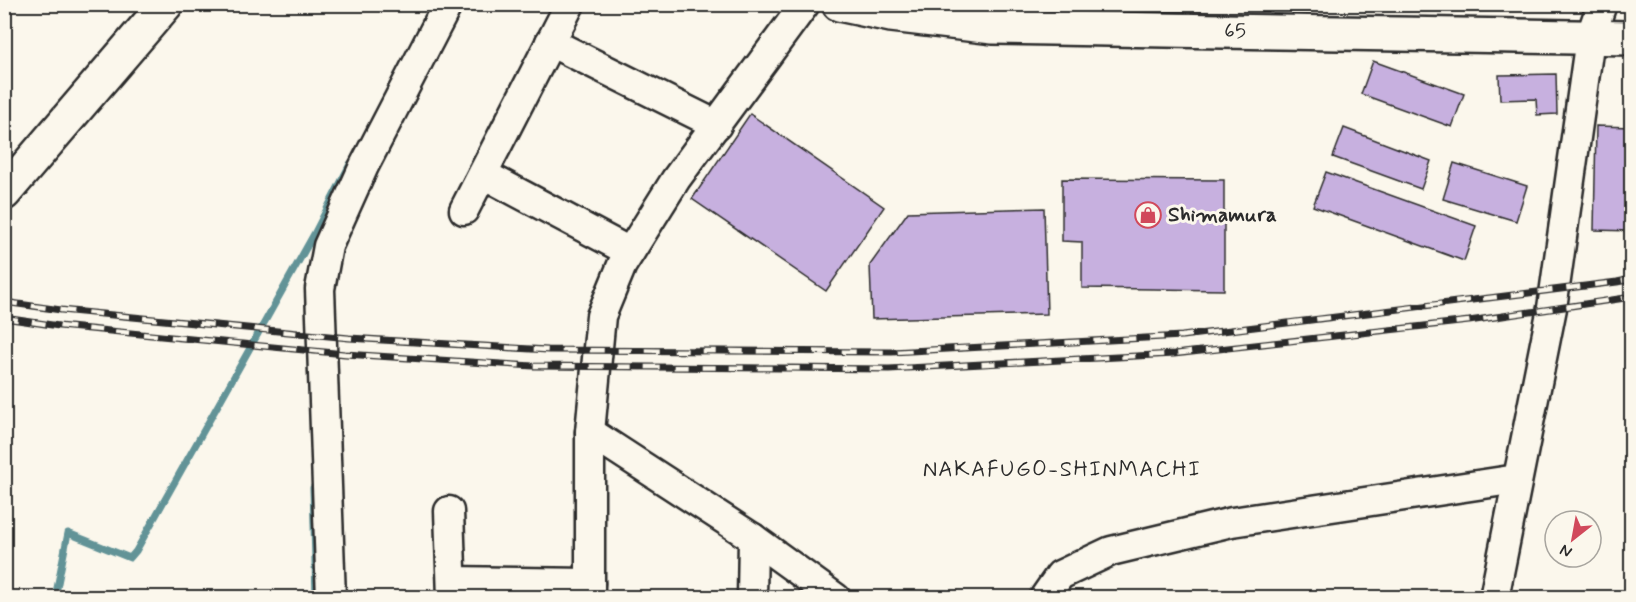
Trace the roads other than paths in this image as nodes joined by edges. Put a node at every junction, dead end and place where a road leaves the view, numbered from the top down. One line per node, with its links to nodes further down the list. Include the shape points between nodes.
1 (166, 4): 11 (main road)
2 (448, 4): 20 (street, via 364,166 328,246 321,289)
3 (570, 4): 8 (street)
4 (805, 4): 9 (street)
5 (839, 4): 6 (main road, 65 / 65, via 891,15 993,27 1273,31)
6 (1592, 15): 7 (main road, 65 / 65); 15 (street, via 1552,308)
7 (1632, 38)
8 (550, 42): 9 (street); 10 (street)
9 (717, 125): 13 (street, via 676,179)
10 (483, 174): 12 (street); 13 (street)
11 (4, 193)
12 (464, 210)
13 (630, 252): 14 (street, via 601,316)
14 (590, 432): 17 (street); 19 (street)
15 (1517, 479): 23 (street, via 1232,522 1111,550 1060,575); 24 (street)
16 (449, 511): 18 (street)
17 (753, 538): 21 (street); 22 (street)
18 (452, 589): 19 (street)
19 (590, 590)
20 (331, 597)
21 (752, 597)
22 (836, 597)
23 (1044, 597)
24 (1494, 597)

